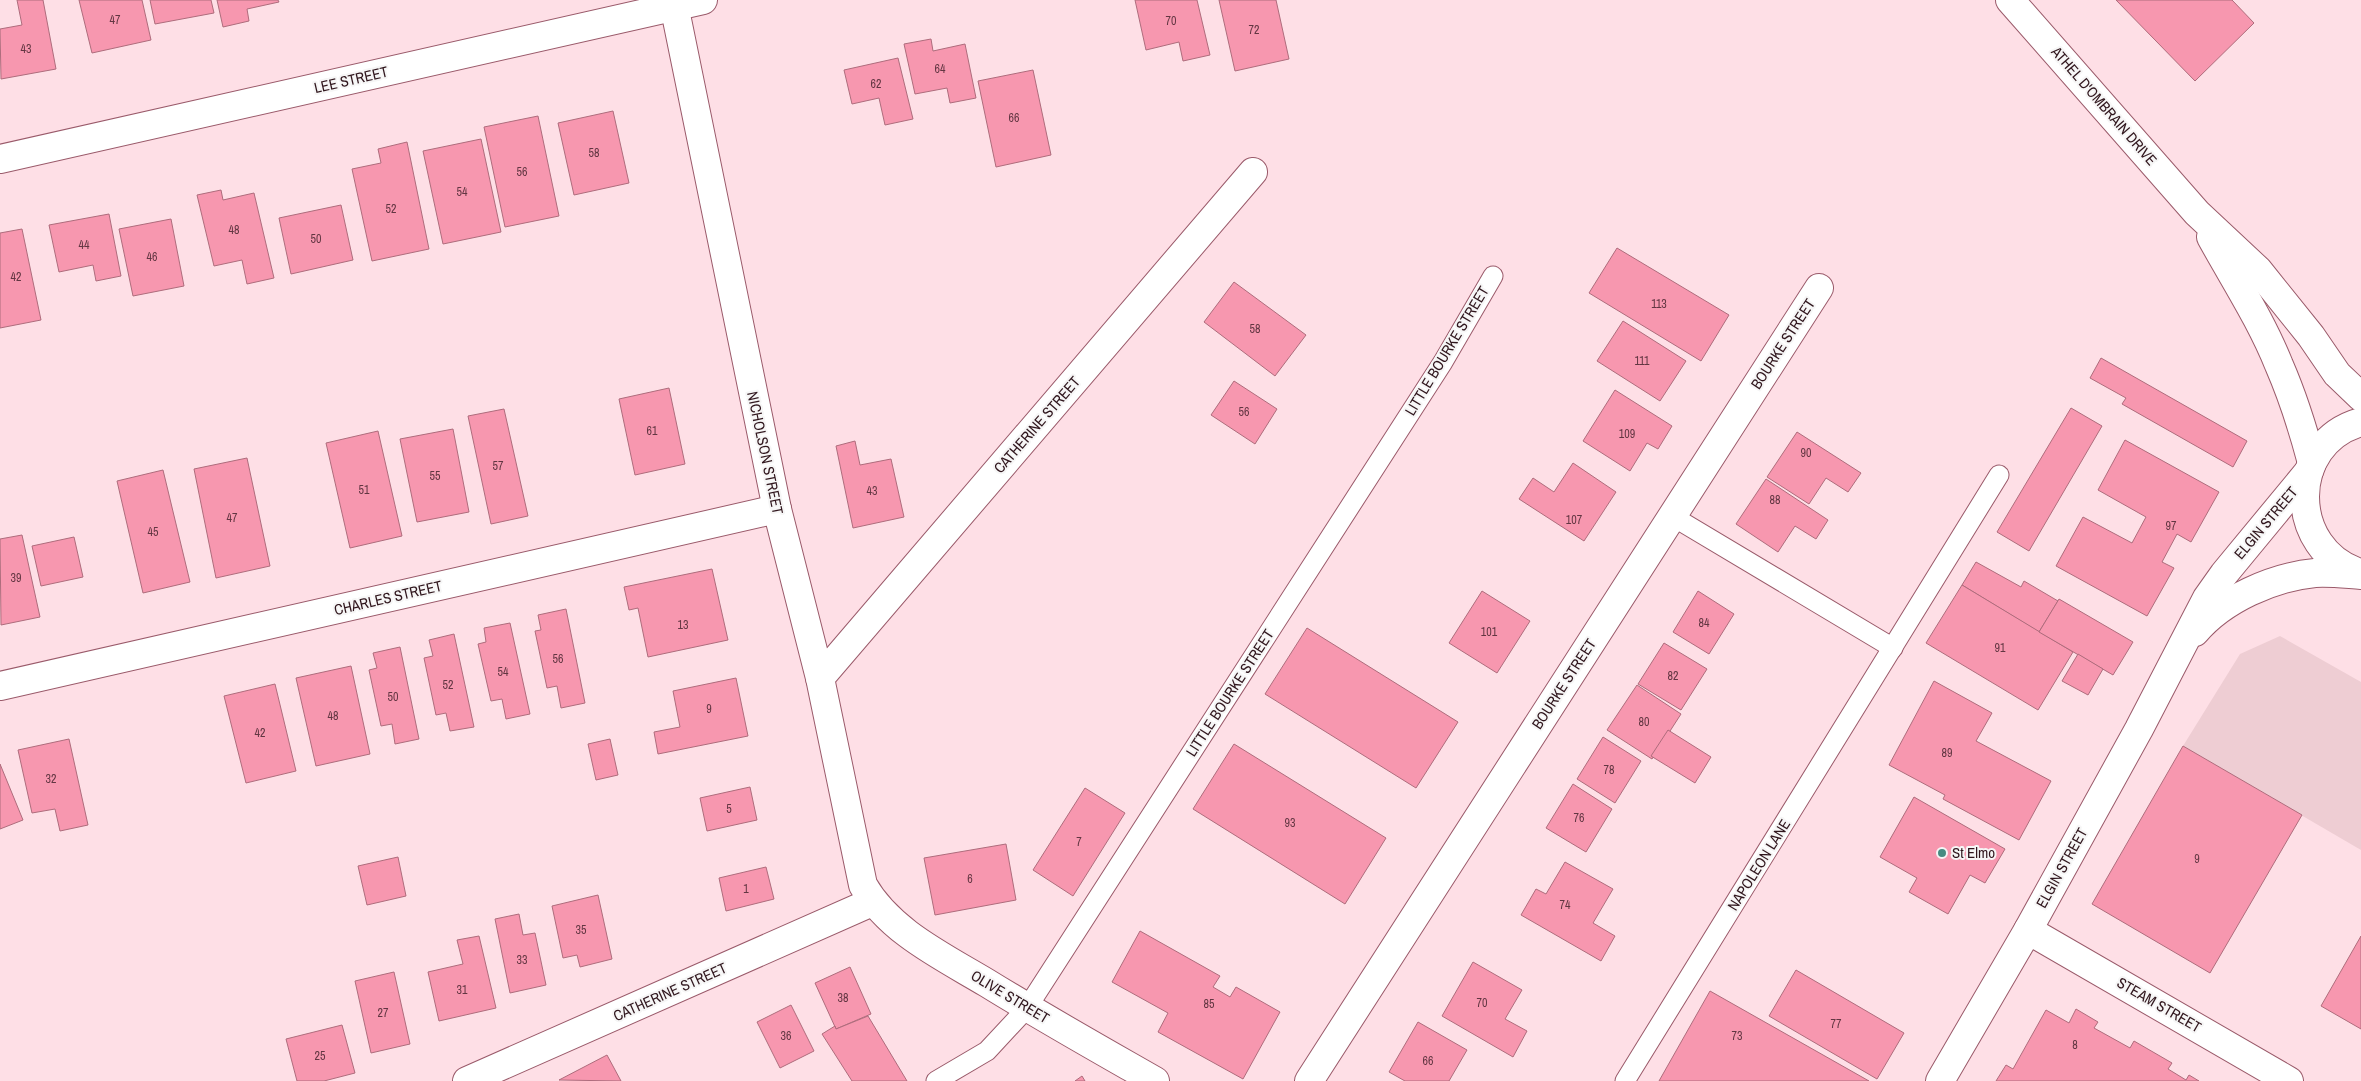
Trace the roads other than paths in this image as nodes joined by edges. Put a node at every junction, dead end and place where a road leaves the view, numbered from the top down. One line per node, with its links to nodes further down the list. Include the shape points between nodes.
1 (703, 0): 3 (street, LEE STREET)
2 (2010, 0): 6 (street, ATHEL D'OMBRAIN DRIVE)
3 (674, 3): 4 (street, LEE STREET); 13 (street, NICHOLSON STREET)
4 (0, 159)
5 (1254, 172): 18 (street, CATHERINE STREET)
6 (2197, 213): 9 (street, ATHEL D'OMBRAIN DRIVE, via 2258,270 2337,374); 11 (street, ATHEL D'OMBRAIN DRIVE, via 2257,318 2279,364 2304,432)
7 (1493, 276): 22 (lane, LITTLE BOURKE STREET, via 1443,362)
8 (1819, 288): 14 (street, BOURKE STREET)
9 (2361, 397)
10 (2361, 422): 11 (street, ELGIN STREET, via 2340,432 2324,446)
11 (2310, 467): 15 (street, via 2304,490 2310,528 2332,558 2348,570); 17 (street, ELGIN STREET, via 2207,598)
12 (1999, 475): 16 (lane, NAPOLEON LANE)
13 (777, 509): 18 (street, NICHOLSON STREET); 19 (street, CHARLES STREET)
14 (1672, 516): 16 (lane); 26 (street, BOURKE STREET)
15 (2361, 574): 17 (street, ELGIN STREET, via 2316,573 2259,588 2214,614)
16 (1893, 648): 27 (lane, NAPOLEON LANE)
17 (2179, 652): 21 (street, ELGIN STREET)
18 (820, 678): 20 (street, NICHOLSON STREET, via 857,867)
19 (0, 686)
20 (872, 902): 22 (street, OLIVE STREET, via 887,918 926,946); 23 (street, CATHERINE STREET)
21 (2028, 930): 28 (street, ELGIN STREET); 29 (street, STEAM STREET)
22 (1027, 1008): 24 (lane, LITTLE BOURKE STREET, via 987,1051); 25 (street, OLIVE STREET)
23 (467, 1081)
24 (936, 1081)
25 (1155, 1081)
26 (1309, 1081)
27 (1625, 1081)
28 (1940, 1081)
29 (2289, 1081)

